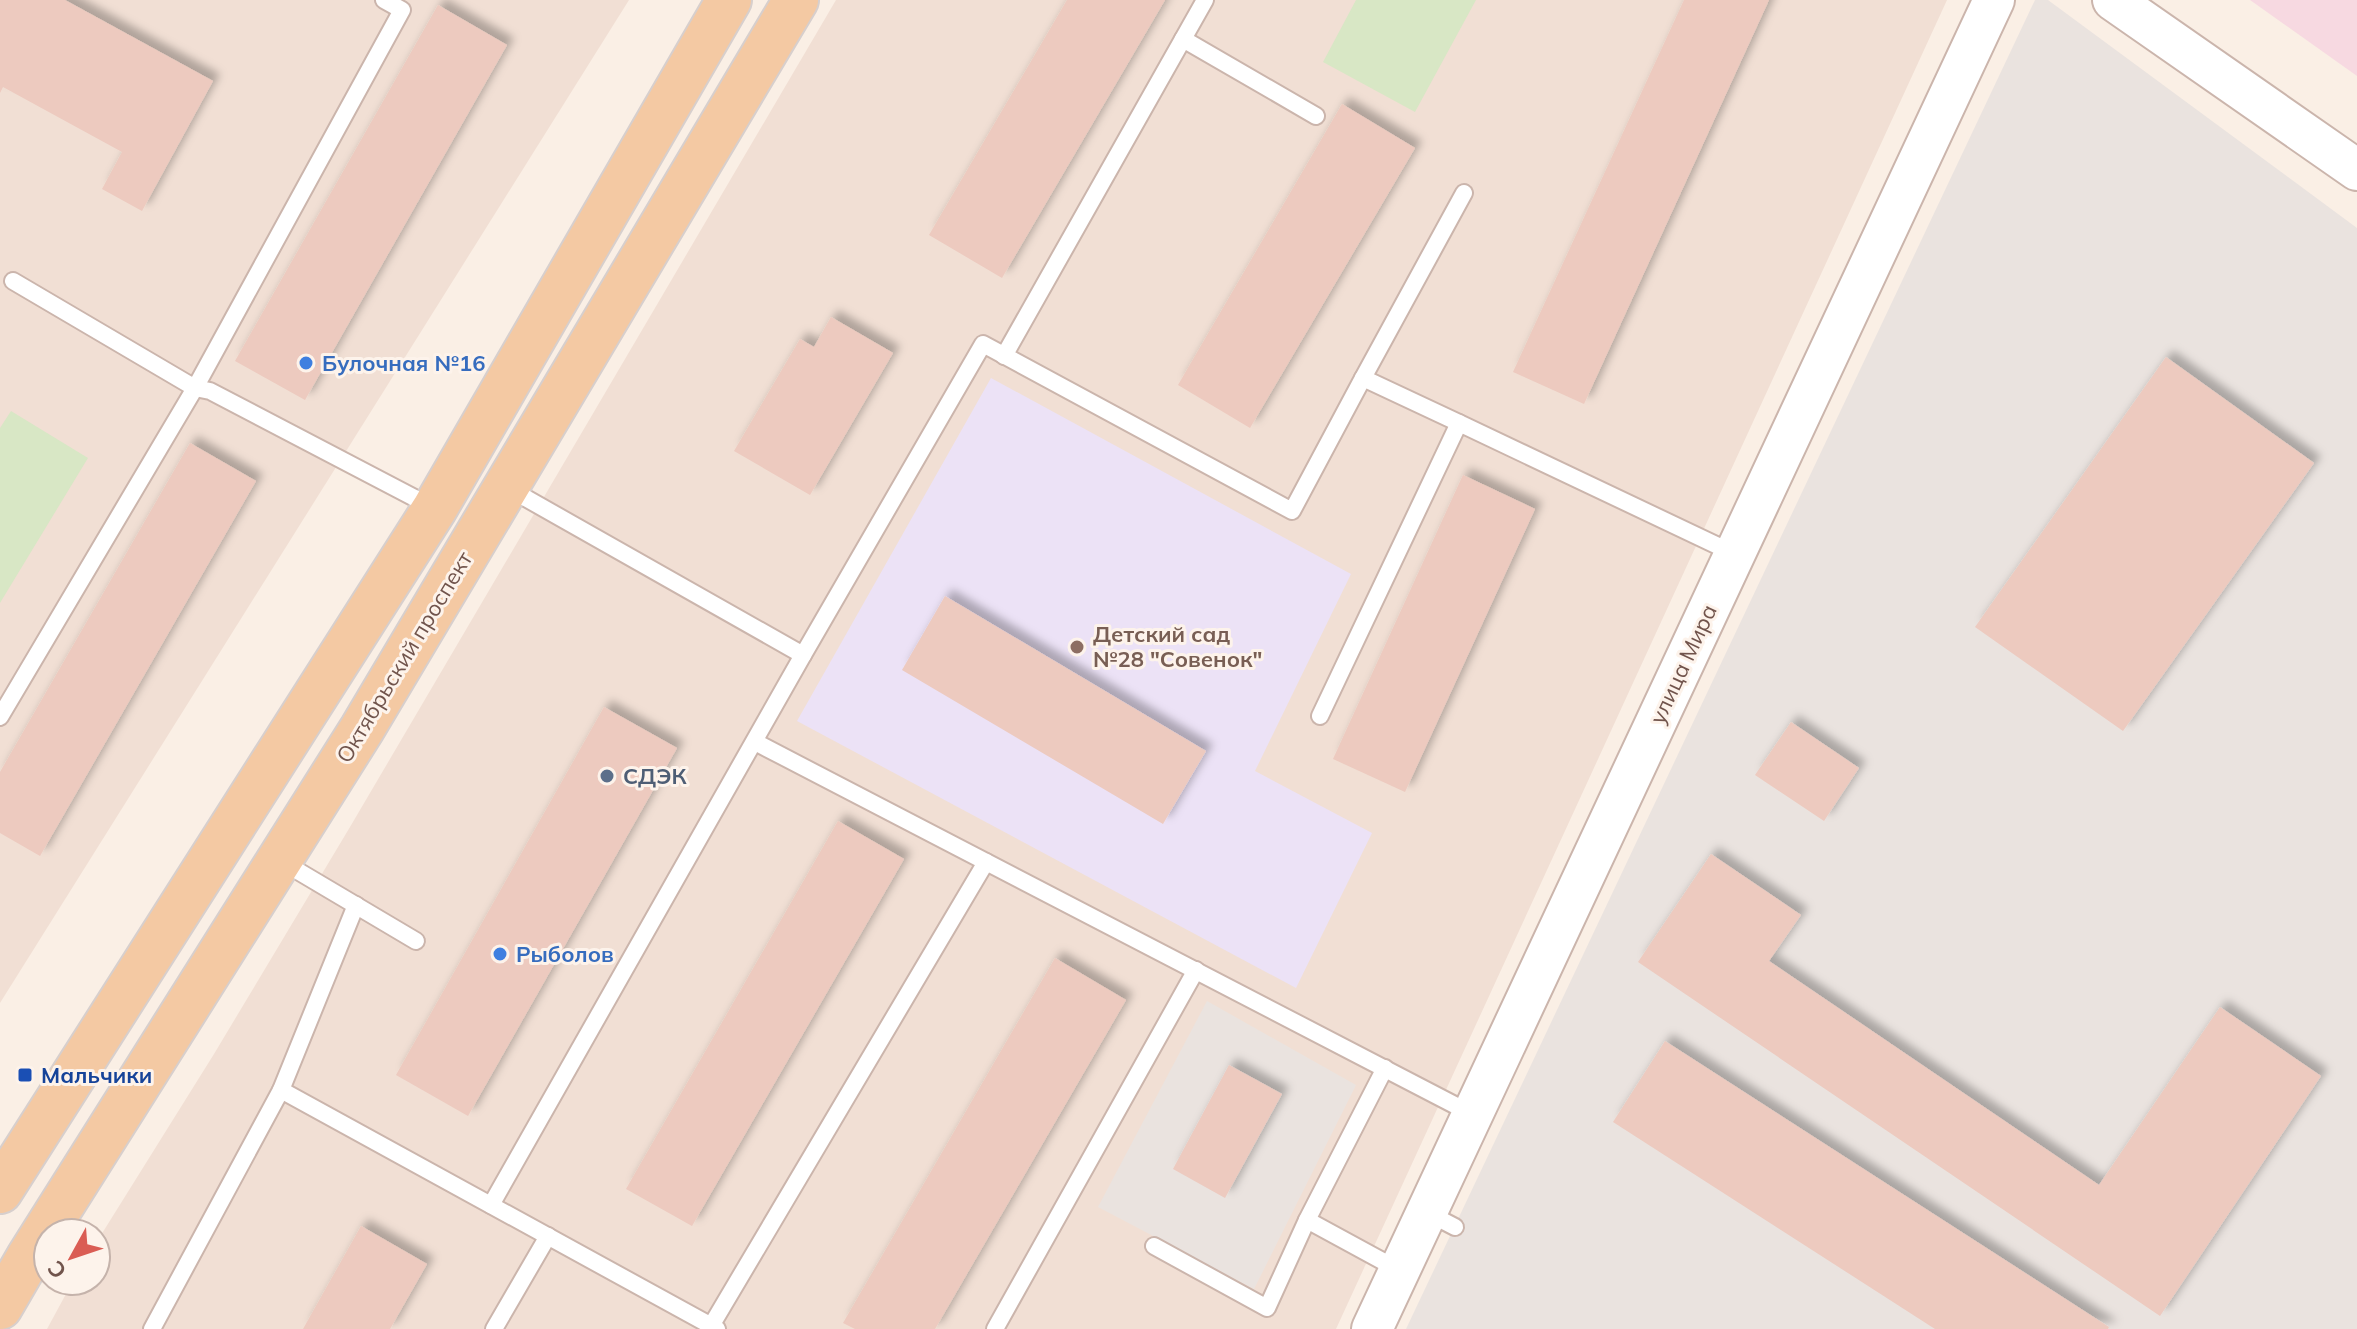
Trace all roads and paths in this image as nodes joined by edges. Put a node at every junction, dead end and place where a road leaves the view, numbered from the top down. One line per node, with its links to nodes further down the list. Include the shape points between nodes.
1 (384, 0): 14 (lane, via 402,10)
2 (729, 0): 17 (main road)
3 (796, 0): 16 (main road, Октябрьский проспект)
4 (1205, 0): 7 (lane)
5 (1994, 0): 18 (street, улица Мира)
6 (2113, 0): 9 (street)
7 (1183, 39): 8 (lane); 12 (lane)
8 (1316, 116)
9 (2357, 170)
10 (1464, 193): 13 (lane)
11 (13, 281): 14 (lane)
12 (1004, 356): 13 (lane, via 1292,511); 19 (lane, via 983,344)
13 (1363, 378): 15 (lane)
14 (195, 388): 17 (lane, via 210,391); 21 (lane)
15 (1459, 423): 18 (lane); 20 (lane)
16 (506, 486): 19 (lane); 23 (main road, Октябрьский проспект)
17 (435, 508): 31 (main road)
18 (1735, 554): 30 (street, улица Мира)
19 (803, 655): 22 (lane)
20 (1320, 716)
21 (0, 717)
22 (755, 742): 24 (lane); 32 (lane)
23 (280, 860): 25 (lane); 39 (main road, Октябрьский проспект)
24 (986, 862): 27 (lane); 40 (lane)
25 (356, 905): 26 (lane); 29 (lane)
26 (416, 941)
27 (1196, 970): 28 (lane); 43 (lane)
28 (1385, 1068): 30 (lane); 33 (lane)
29 (281, 1090): 32 (lane); 41 (lane)
30 (1472, 1114): 37 (street, улица Мира, via 1440,1220)
31 (1, 1186)
32 (491, 1205): 34 (lane)
33 (1307, 1220): 37 (lane); 38 (lane)
34 (548, 1236): 40 (lane); 42 (lane)
35 (1154, 1246): 38 (lane, via 1267,1308)
36 (1265, 1267): 38 (lane)
37 (1399, 1270): 44 (street, улица Мира)
38 (1282, 1276)
39 (0, 1307)
40 (714, 1327)
41 (152, 1329)
42 (494, 1329)
43 (995, 1329)
44 (1372, 1329)

